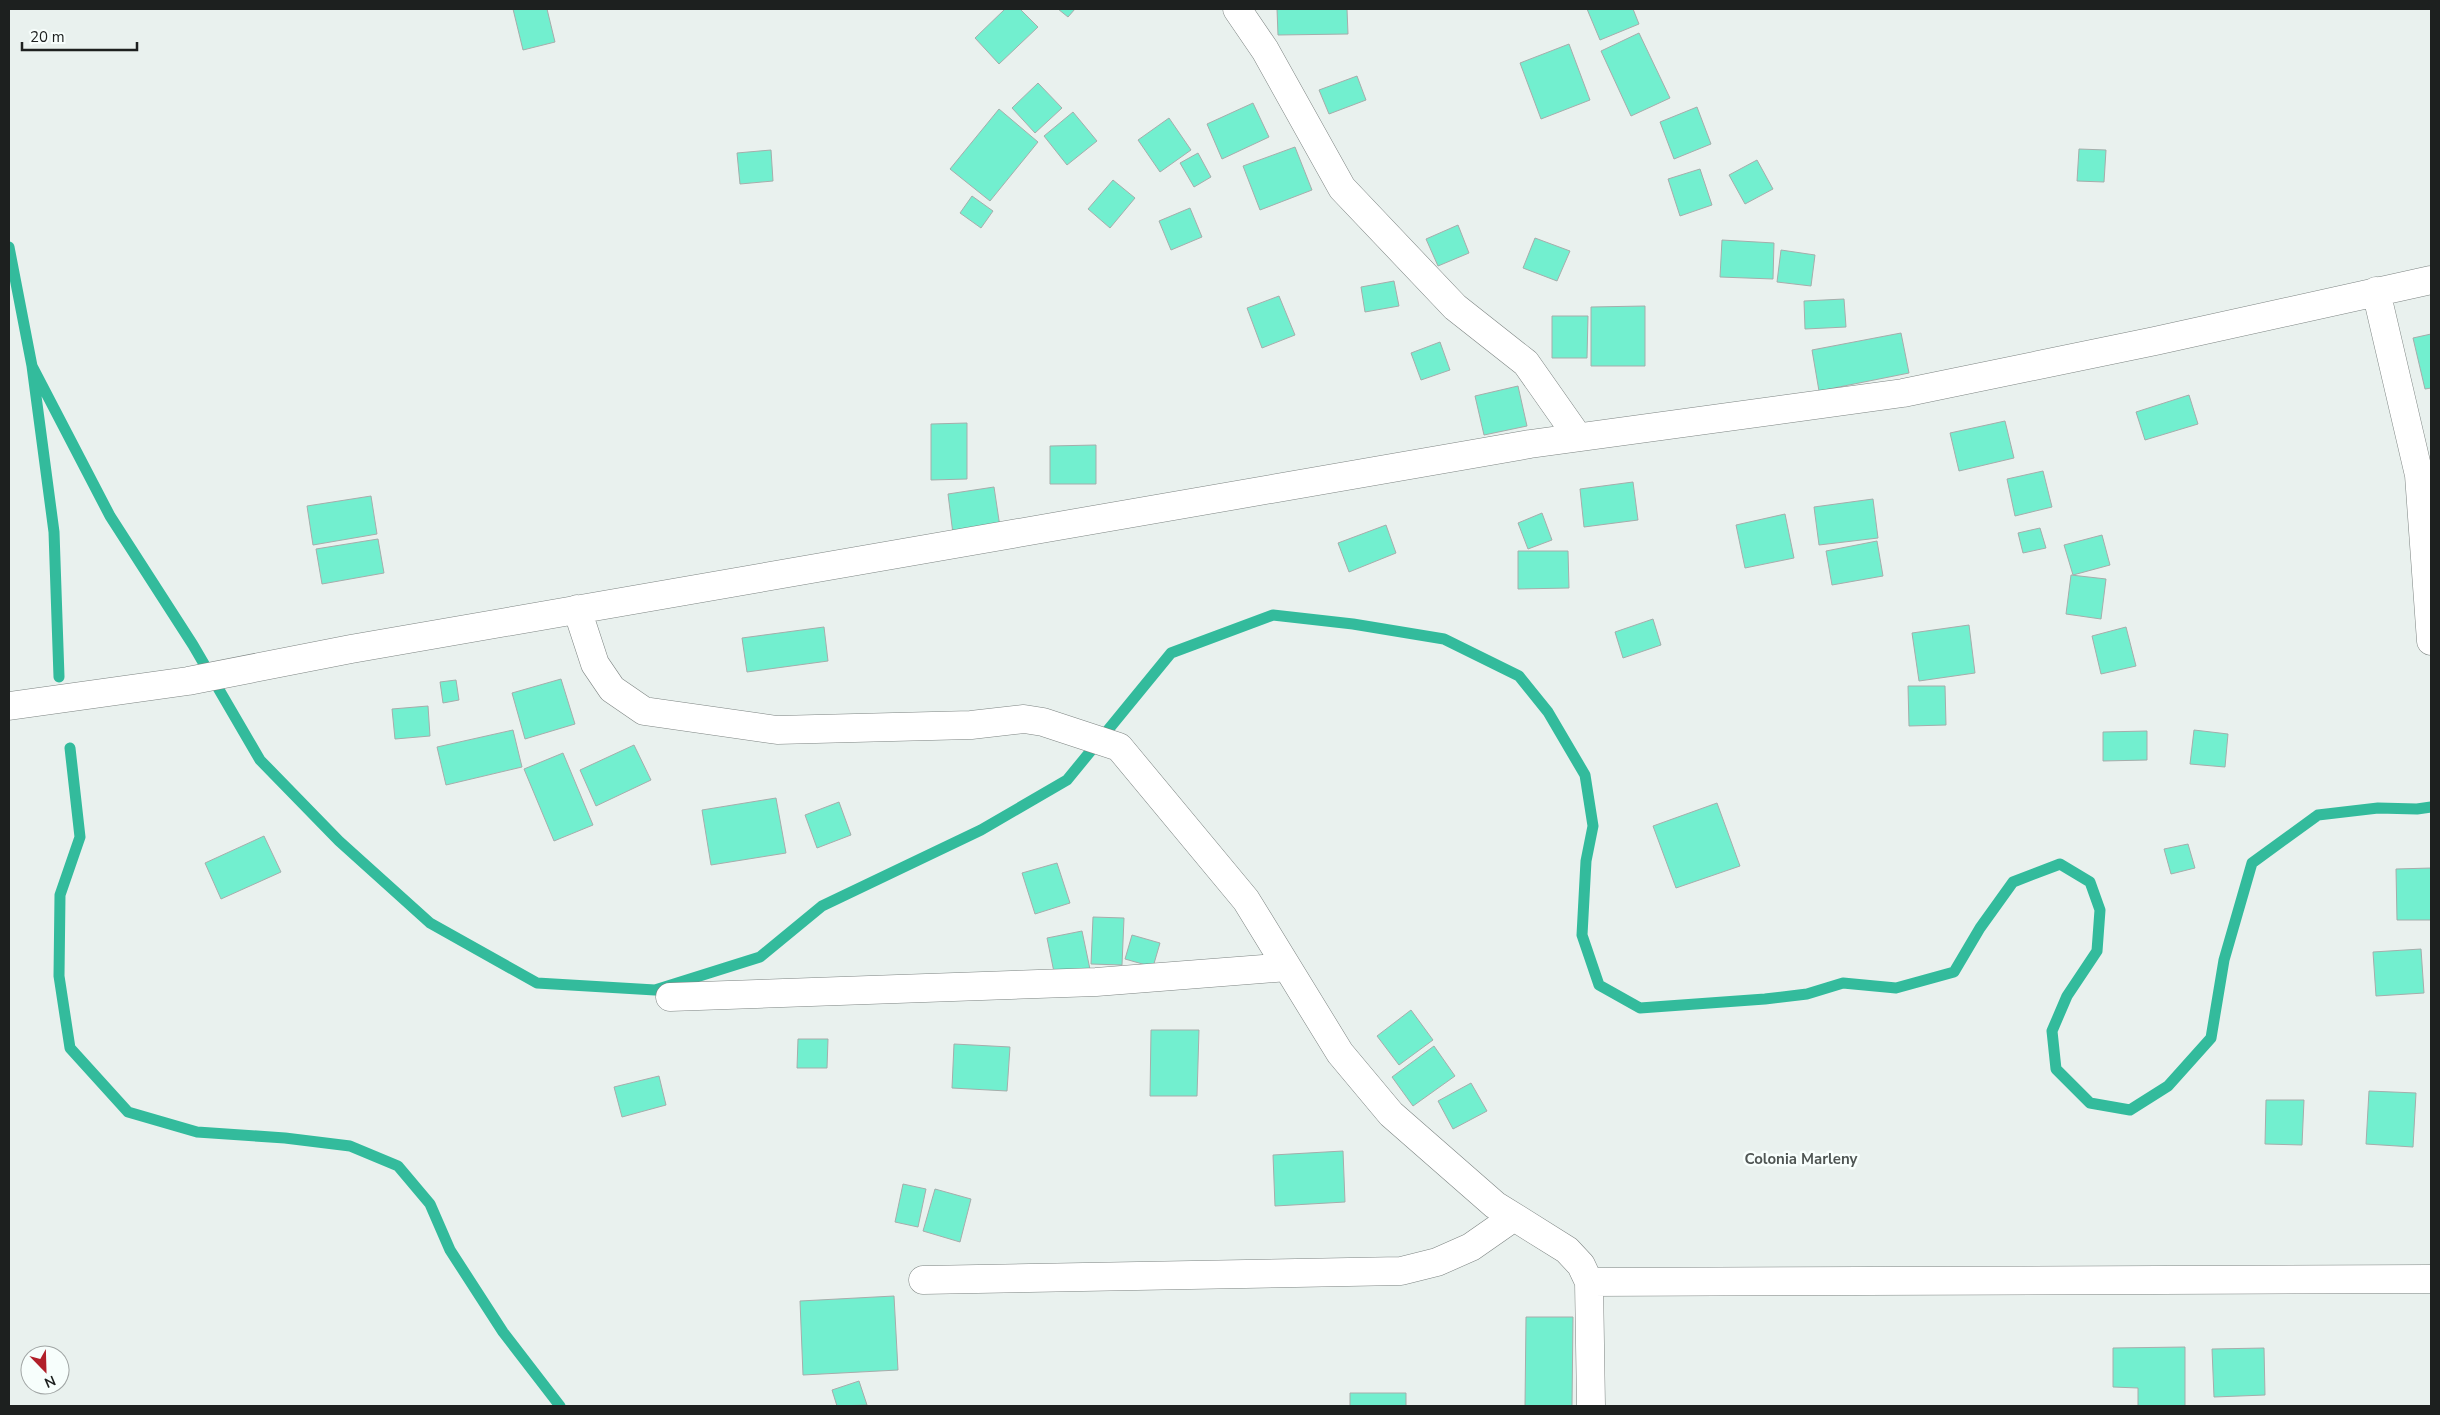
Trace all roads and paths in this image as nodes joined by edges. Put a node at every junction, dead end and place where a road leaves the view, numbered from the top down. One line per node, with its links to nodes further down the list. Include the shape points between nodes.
1 (1237, 9): 4 (street, via 1265,50 1342,188 1455,307 1526,363)
2 (2431, 280): 3 (street)
3 (2376, 291): 4 (street, via 1903,394); 6 (street, via 2419,475)
4 (1578, 437): 5 (street)
5 (577, 609): 7 (street, via 188,681); 8 (street, via 595,664 612,689 644,711 777,730 971,725 1024,719 1120,747 1246,900)
6 (2431, 641)
7 (9, 706)
8 (1287, 967): 9 (street, via 1096,982); 10 (street, via 1340,1053 1391,1114)
9 (670, 997)
10 (1514, 1217): 12 (street, via 1471,1247 1438,1262 1402,1271); 13 (street, via 1567,1250 1581,1265)
11 (2431, 1279): 13 (street)
12 (923, 1280)
13 (1589, 1282): 14 (street)
14 (1591, 1406)

